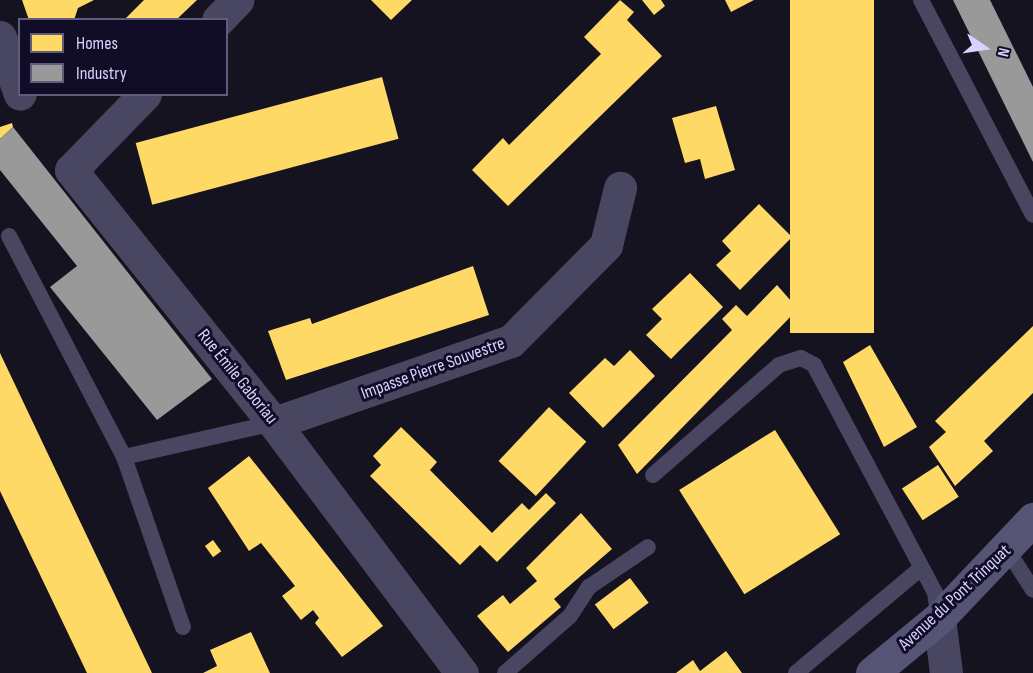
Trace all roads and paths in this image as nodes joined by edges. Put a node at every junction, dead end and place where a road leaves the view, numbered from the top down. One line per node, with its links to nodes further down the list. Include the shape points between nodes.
1 (237, 0): 3 (street)
2 (921, 0): 8 (lane)
3 (220, 18)
4 (0, 37): 5 (street)
5 (18, 89)
6 (143, 96): 10 (street, Rue Émile Gaboriau, via 71,170)
7 (620, 188): 10 (street, Impasse Pierre Souvestre, via 606,245 512,341)
8 (1033, 215)
9 (9, 236): 11 (lane)
10 (274, 423): 11 (lane); 20 (street, Rue Émile Gaboriau)
11 (124, 457): 19 (lane)
12 (653, 475): 16 (lane, via 779,365 801,358 814,365)
13 (1033, 519): 15 (street, Avenue du Pont Trinquat)
14 (648, 547): 21 (lane, via 589,587 570,616)
15 (1008, 551): 17 (lane); 18 (street, Avenue du Pont Trinquat)
16 (920, 569): 18 (lane, via 935,593); 22 (lane)
17 (1033, 590)
18 (939, 618): 23 (street, Avenue du Pont Trinquat); 24 (street)
19 (183, 627)
20 (462, 673)
21 (505, 673)
22 (796, 673)
23 (872, 673)
24 (946, 673)

